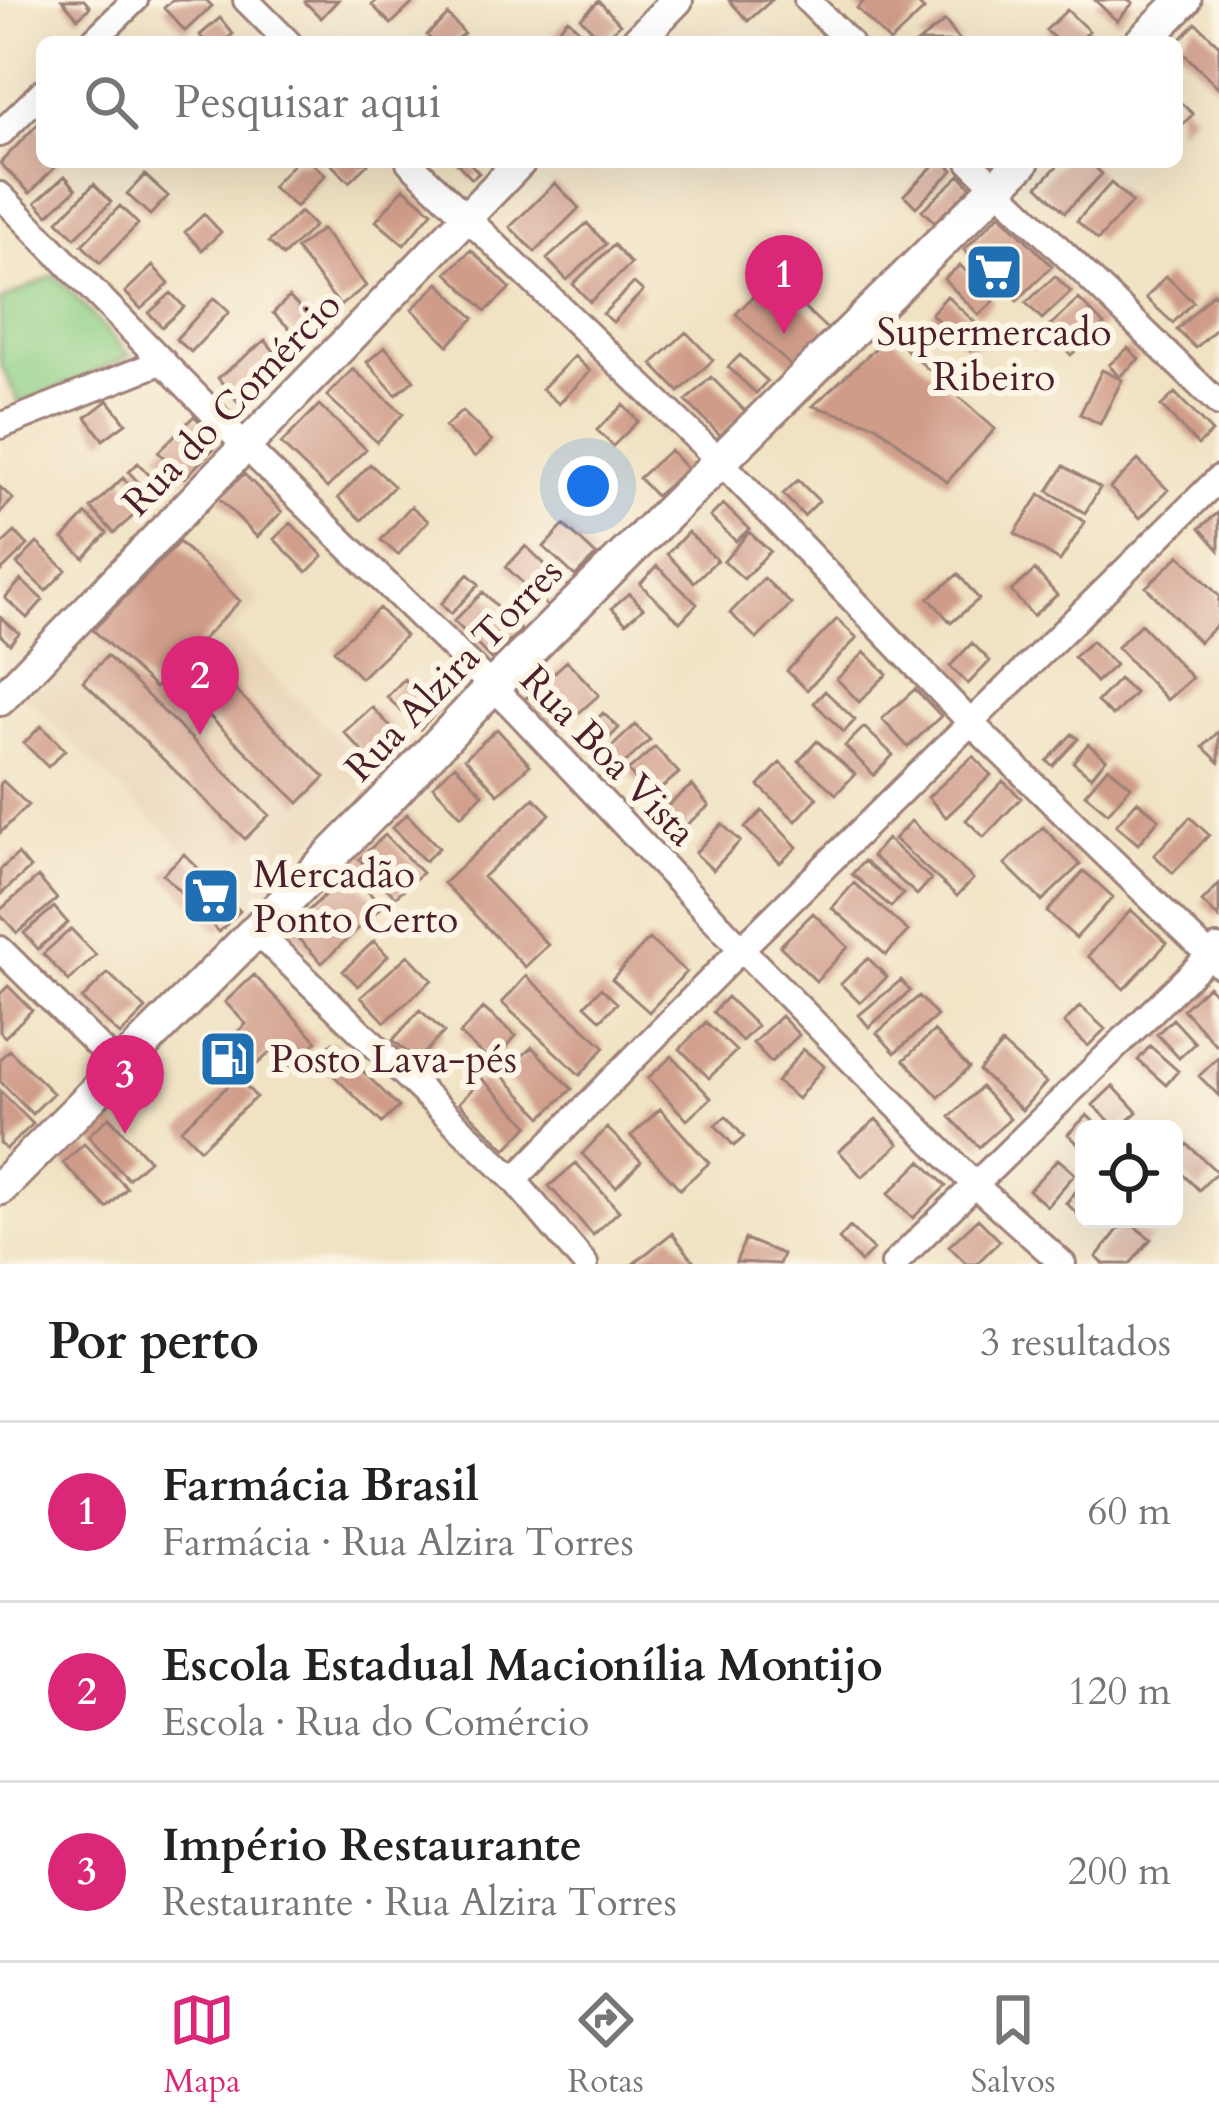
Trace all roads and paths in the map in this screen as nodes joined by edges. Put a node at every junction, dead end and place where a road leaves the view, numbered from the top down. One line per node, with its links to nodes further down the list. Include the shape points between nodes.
1 (135, 0): 6 (street)
2 (246, 0): 7 (street)
3 (677, 0): 8 (street)
4 (807, 0): 9 (street)
5 (1184, 0): 10 (main road)
6 (98, 36)
7 (282, 36)
8 (642, 36)
9 (844, 36)
10 (1148, 36)
11 (36, 98): 12 (street)
12 (0, 134)
13 (415, 168): 19 (street)
14 (514, 168): 19 (street, Rua do Comércio)
15 (976, 168): 17 (street)
16 (1016, 168): 17 (main road, Rua Alzira Torres)
17 (996, 188): 21 (street); 24 (main road, Rua Alzira Torres)
18 (0, 195): 20 (street, Rua Boa Vista)
19 (466, 218): 23 (street, Rua do Comércio); 24 (street)
20 (163, 361): 22 (street); 23 (street, Rua Boa Vista)
21 (1219, 404)
22 (2, 420)
23 (246, 447): 26 (street, Rua Boa Vista); 27 (street, Rua do Comércio)
24 (721, 462): 26 (main road, Rua Alzira Torres); 28 (street)
25 (1219, 478): 28 (street)
26 (491, 688): 29 (main road, Rua Alzira Torres); 30 (street, Rua Boa Vista)
27 (0, 700)
28 (970, 723): 30 (street); 32 (street)
29 (256, 931): 33 (main road, Rua Alzira Torres); 34 (street)
30 (742, 948): 34 (street); 35 (street, Rua Boa Vista)
31 (0, 949): 33 (street)
32 (1216, 956): 35 (street)
33 (119, 1067): 36 (main road, Rua Alzira Torres)
34 (514, 1180): 37 (street)
35 (975, 1184): 38 (street); 39 (street, Rua Boa Vista)
36 (0, 1188)
37 (585, 1264)
38 (894, 1264)
39 (1063, 1264)

